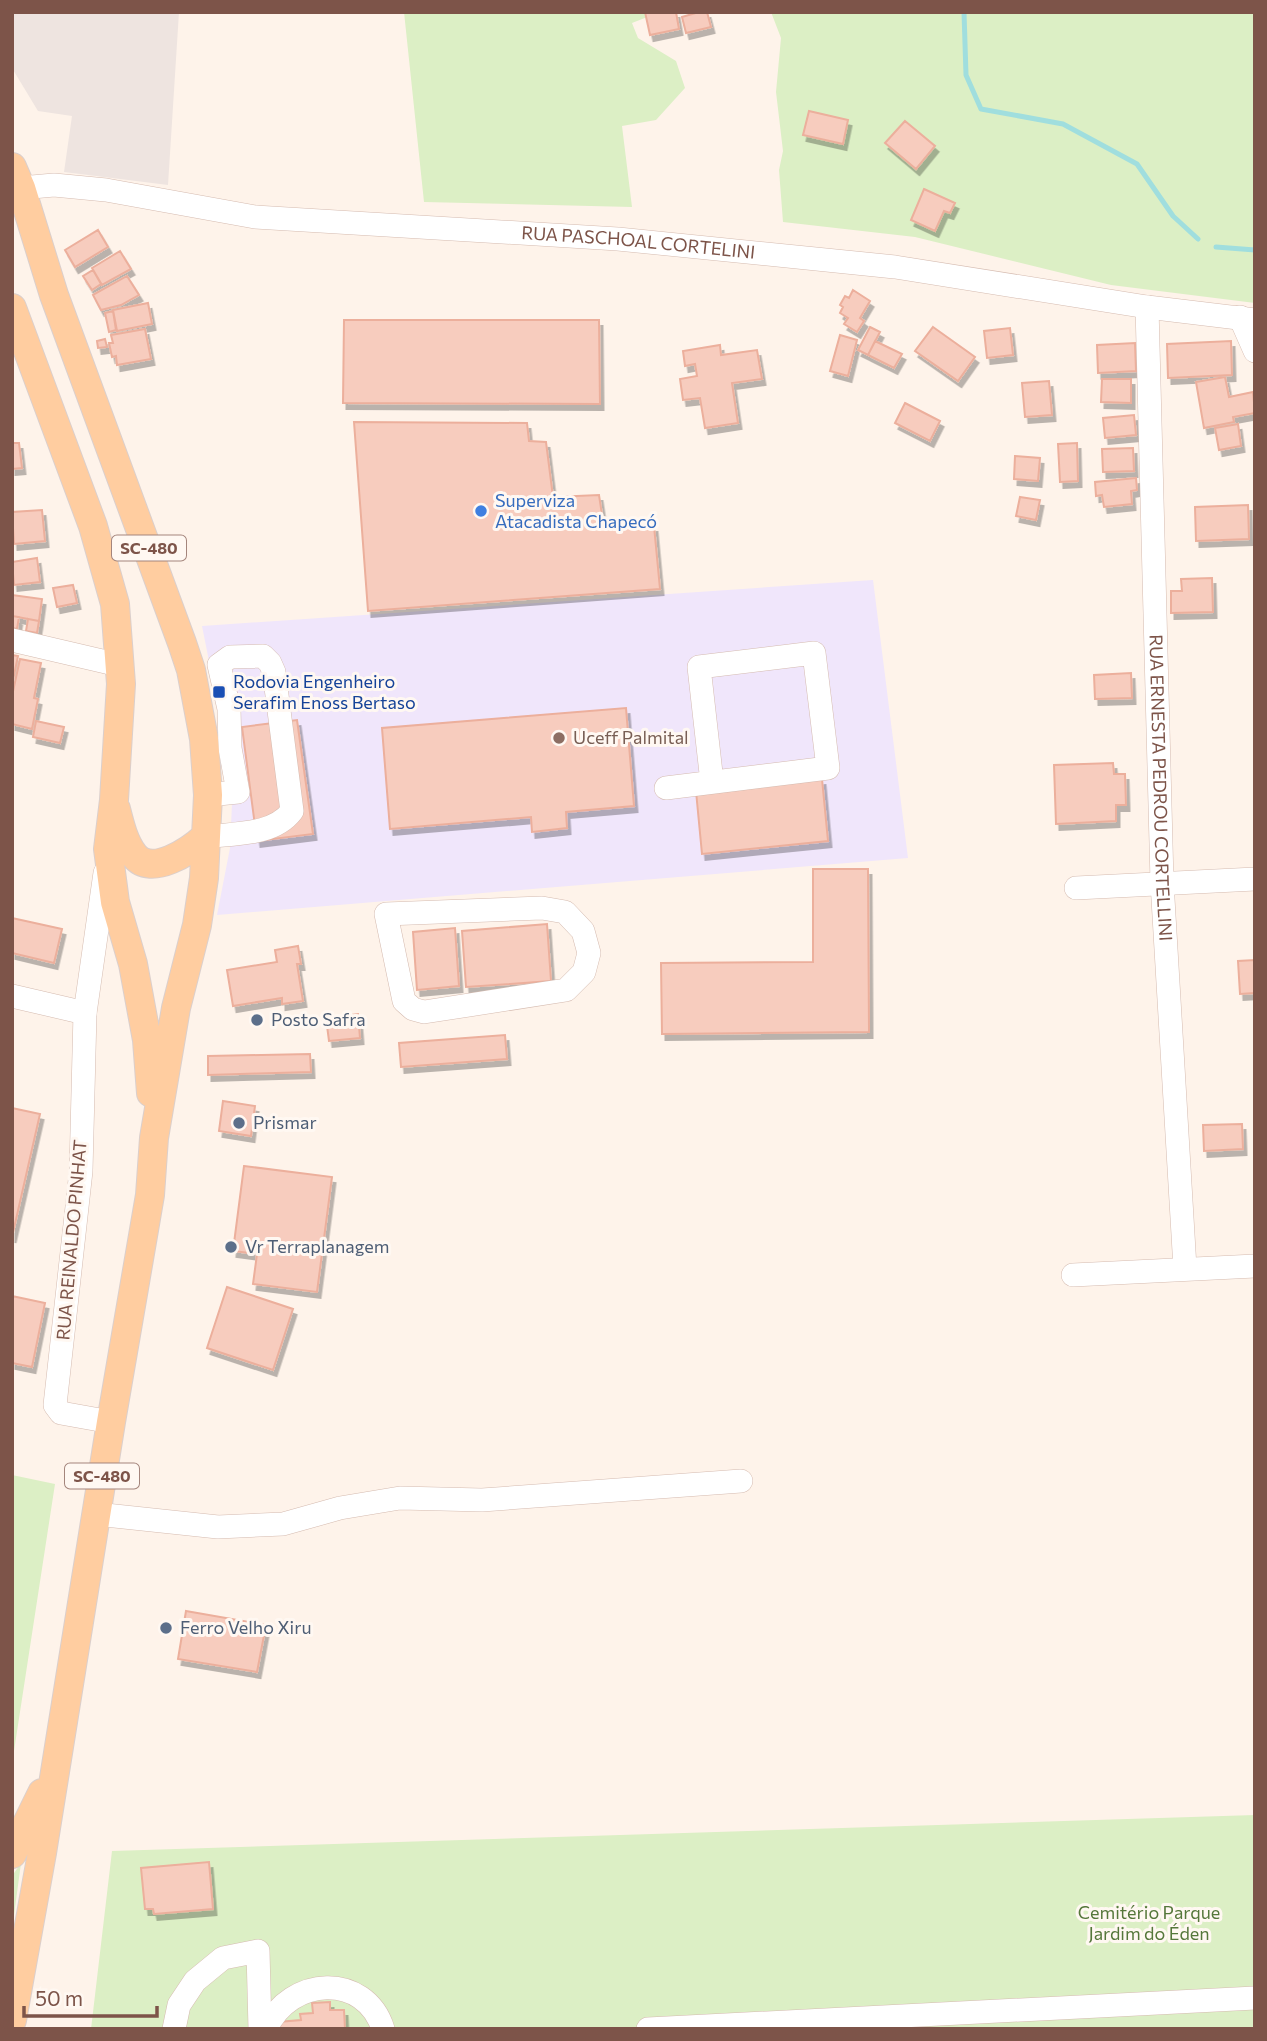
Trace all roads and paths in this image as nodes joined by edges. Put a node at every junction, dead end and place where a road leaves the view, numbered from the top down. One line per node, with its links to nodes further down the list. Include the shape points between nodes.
1 (17, 178): 2 (street, RUA PASCHOAL CORTELINI, via 255,216 618,239 895,267); 11 (main road, SC-480, via 54,295 182,643 204,739)
2 (1147, 307): 4 (street, RUA PASCHOAL CORTELINI); 17 (street, RUA ERNESTA PEDROU CORTELLINI)
3 (13, 311): 7 (main road, via 93,526 115,604)
4 (1248, 318): 5 (street)
5 (1255, 351)
6 (12, 640): 7 (street)
7 (120, 665): 12 (main road)
8 (712, 782): 8 (street, via 699,667 814,653 828,768); 9 (street)
9 (666, 788)
10 (238, 792): 11 (street); 13 (street); 13 (street, via 219,665 230,657 262,656 274,671 292,811 267,828)
11 (208, 796): 14 (main road, SC-480)
12 (114, 800): 14 (main road, via 122,833 135,858 149,864 190,851); 15 (main road)
13 (243, 832): 14 (street)
14 (205, 836): 22 (main road, SC-480, via 197,925)
15 (108, 849): 21 (street, RUA REINALDO PINHAT); 22 (main road, via 147,1040)
16 (1255, 879): 17 (street)
17 (1162, 882): 18 (street); 24 (street, RUA ERNESTA PEDROU CORTELLINI)
18 (1076, 888)
19 (386, 914): 19 (street, via 404,1001 425,1012 566,990 584,972 589,953 583,931 565,912 542,908)
20 (12, 996): 21 (street)
21 (85, 1013): 26 (street, RUA REINALDO PINHAT, via 81,1171 55,1405 61,1413)
22 (153, 1138): 26 (main road, SC-480, via 150,1195)
23 (1255, 1266): 24 (street)
24 (1185, 1268): 25 (street)
25 (1073, 1275)
26 (111, 1422): 28 (main road, SC-480)
27 (741, 1480): 28 (street, via 482,1500 400,1498 283,1524 218,1527)
28 (96, 1514): 29 (main road, SC-480)
29 (58, 1759): 30 (main road, SC-480); 32 (main road, SC-480)
30 (12, 1854)
31 (1255, 1998): 37 (street)
32 (12, 2020)
33 (174, 2029): 34 (street, via 179,2005 195,1981 223,1958 258,1951)
34 (260, 2029)
35 (266, 2029): 36 (street, via 285,2001 320,1987 357,1996 371,2008)
36 (383, 2029)
37 (648, 2029)

